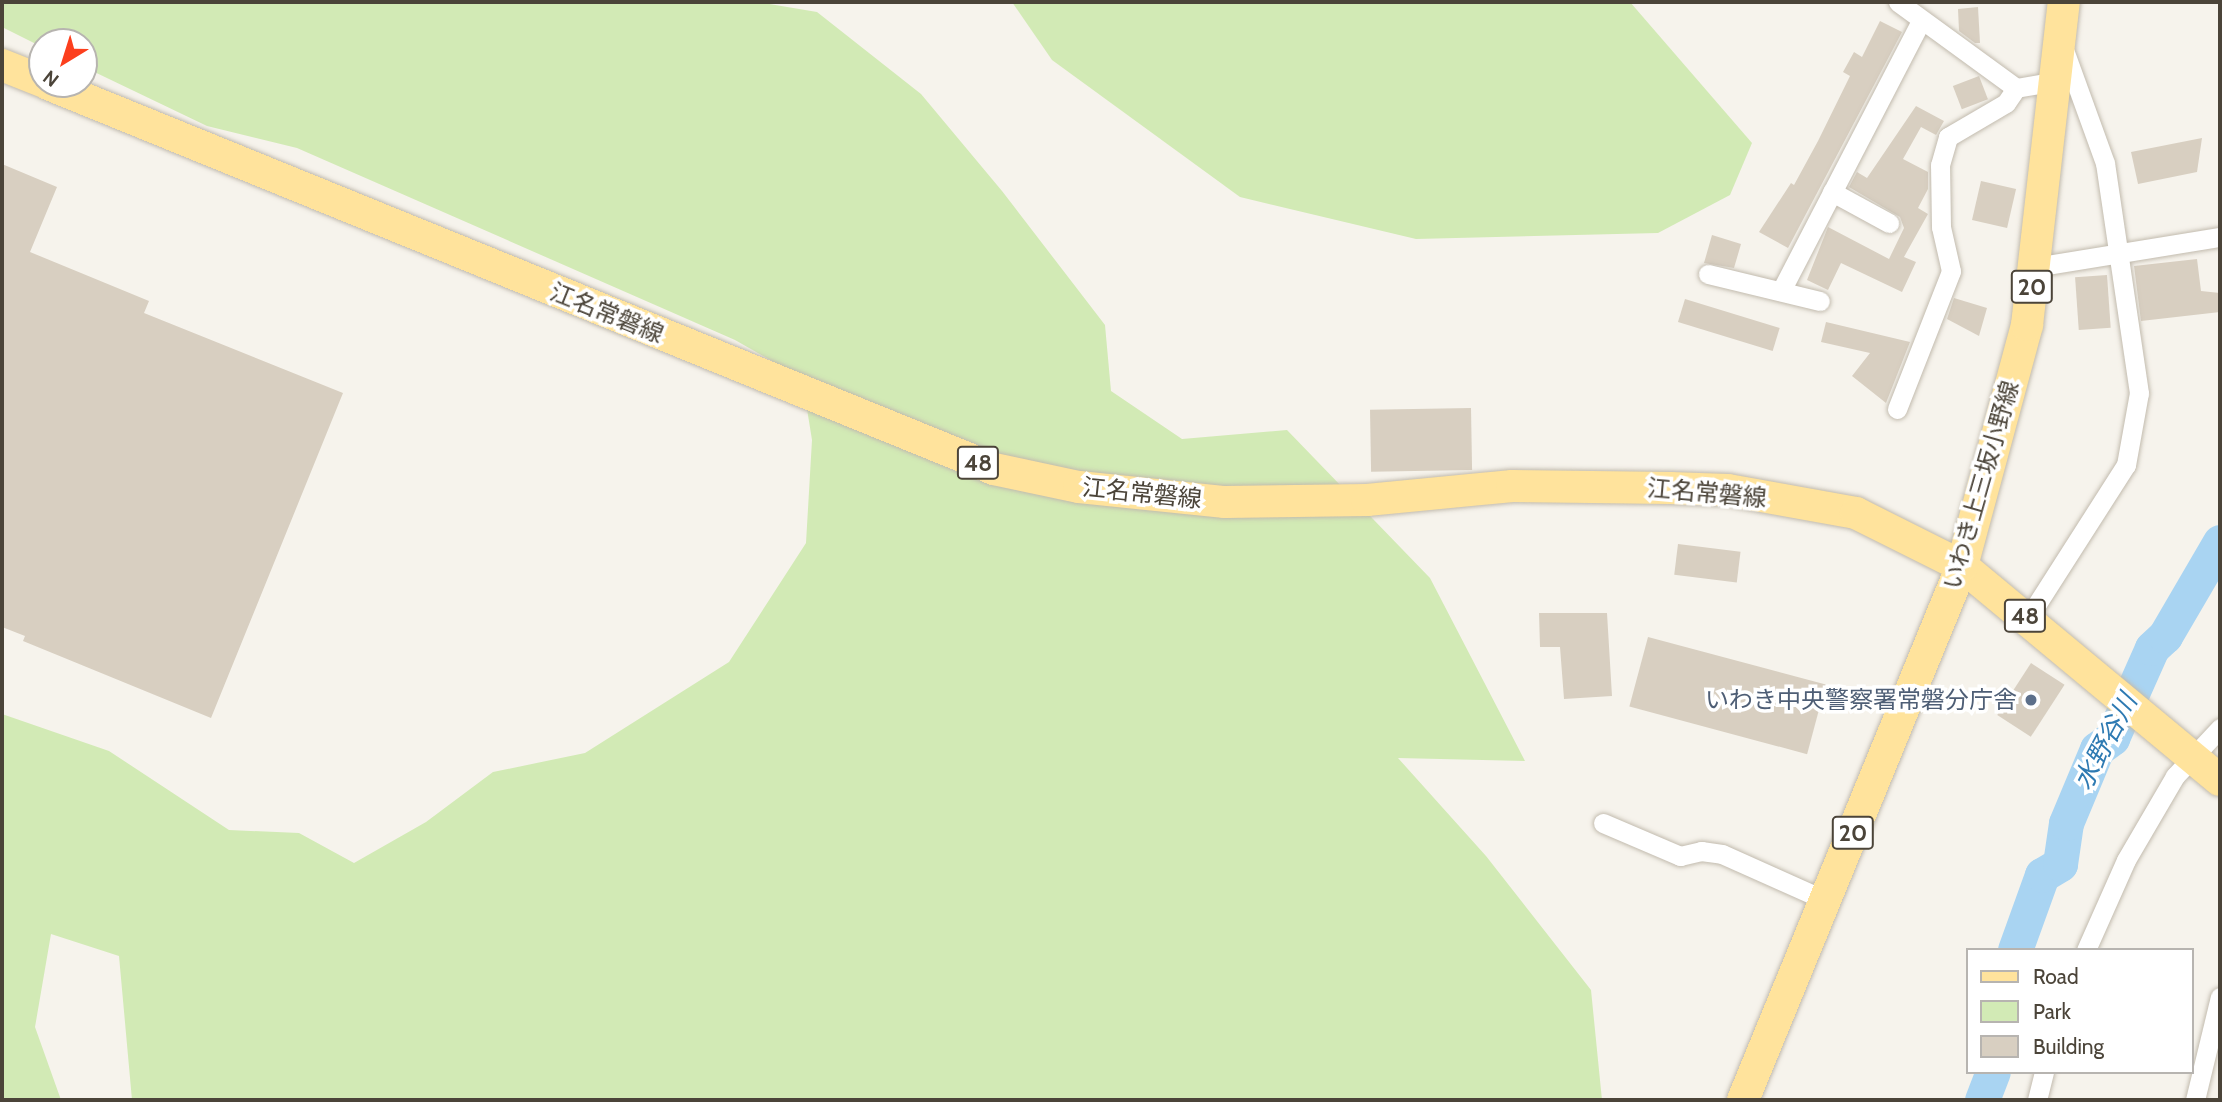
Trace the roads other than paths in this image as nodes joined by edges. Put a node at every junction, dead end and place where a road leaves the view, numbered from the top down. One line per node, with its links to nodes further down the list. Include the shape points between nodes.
1 (1898, 2): 3 (street)
2 (2064, 2): 4 (main road, いわき上三坂小野線 / 20)
3 (1921, 21): 8 (street); 10 (street)
4 (2062, 44): 7 (main road, いわき上三坂小野線 / 20); 13 (street, via 2105,163)
5 (2, 65): 6 (main road)
6 (28, 75)
7 (2057, 81): 8 (street); 14 (main road, いわき上三坂小野線 / 20)
8 (2016, 88): 18 (street, via 2006,103 1948,137 1940,165 1941,226 1951,271)
9 (82, 98): 19 (main road, 江名常磐線 / 48, via 994,468 1079,487 1225,502 1367,500 1512,486 1728,490 1857,513)
10 (1832, 192): 11 (street); 16 (street)
11 (1889, 223)
12 (2220, 237): 13 (street)
13 (2117, 254): 14 (street); 20 (street, via 2139,393 2135,430 2110,494)
14 (2034, 267): 19 (main road, いわき上三坂小野線 / 20, via 2027,325)
15 (1708, 274): 16 (street)
16 (1781, 291): 17 (street)
17 (1820, 301)
18 (1897, 409)
19 (1962, 566): 20 (main road, 江名常磐線 / 48); 25 (main road, いわき上三坂小野線 / 20)
20 (2028, 618): 22 (main road, 江名常磐線 / 48)
21 (2220, 728): 22 (street)
22 (2194, 755): 23 (main road, 江名常磐線 / 48); 26 (street, via 2175,776 2126,860)
23 (2220, 780)
24 (1603, 823): 25 (street, via 1679,856 1702,851 1722,854)
25 (1825, 900): 29 (main road, いわき上三坂小野線 / 20)
26 (2087, 948)
27 (2220, 997): 31 (street)
28 (2044, 1074): 30 (street)
29 (1743, 1100)
30 (2037, 1100)
31 (2195, 1100)

